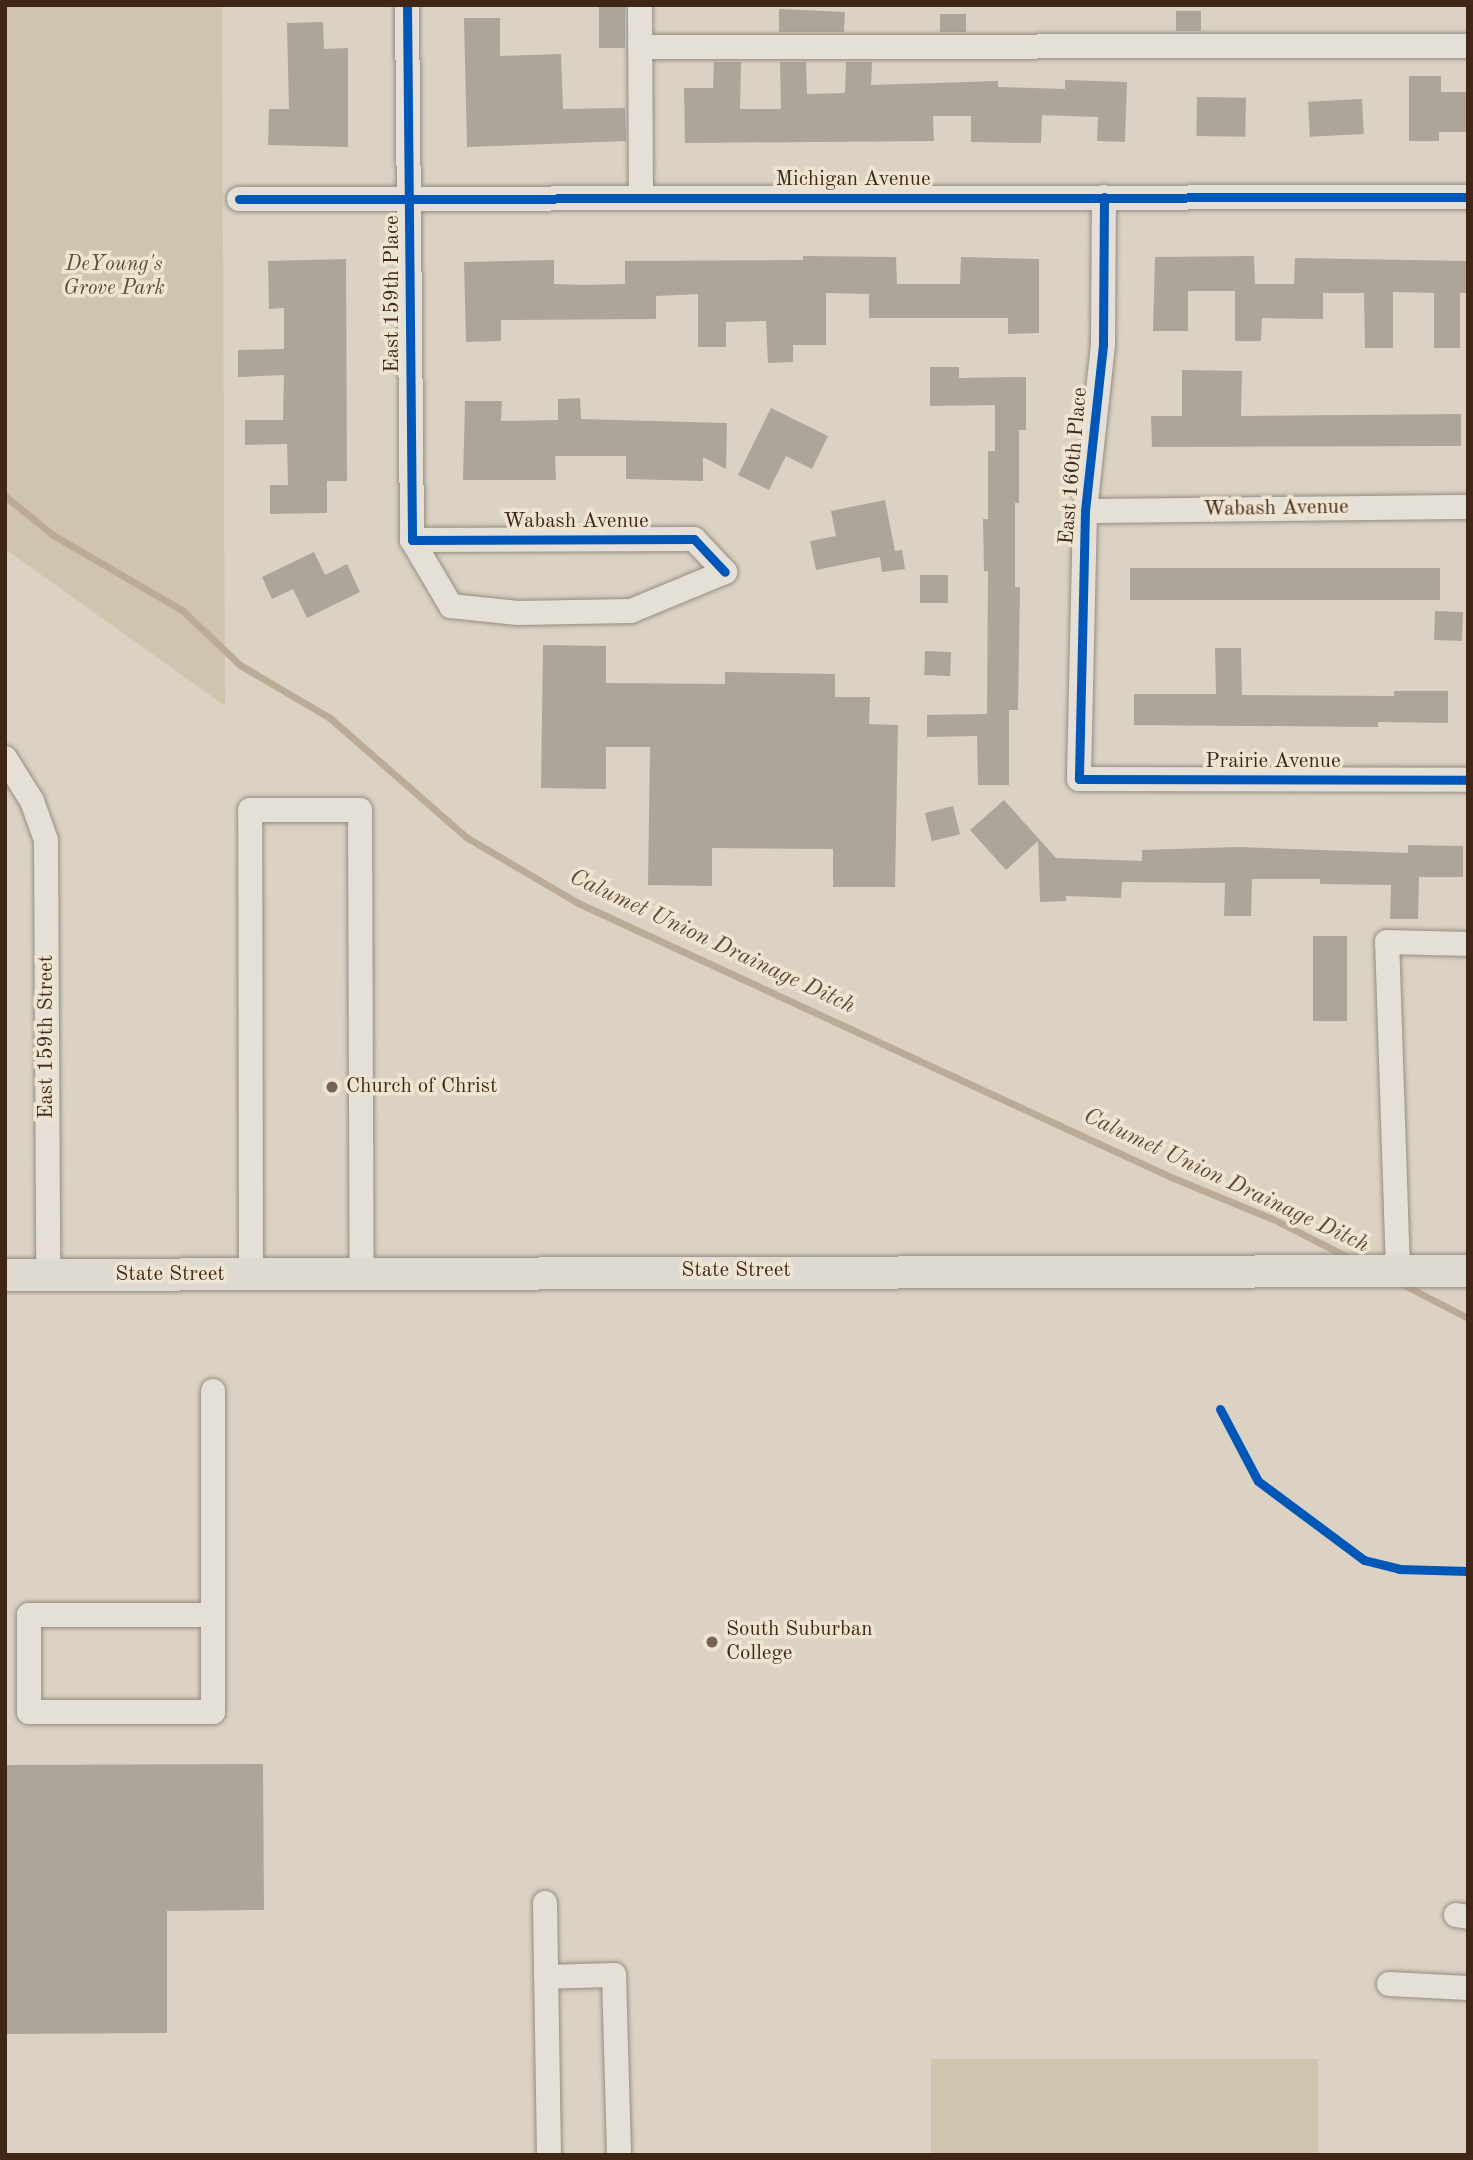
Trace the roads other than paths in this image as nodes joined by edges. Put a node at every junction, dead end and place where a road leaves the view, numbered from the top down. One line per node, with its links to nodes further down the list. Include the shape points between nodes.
1 (407, 5): 7 (street, East 159th Place)
2 (640, 5): 4 (street)
3 (1468, 46): 4 (street)
4 (640, 47): 8 (street)
5 (1104, 197): 6 (street, Michigan Avenue); 8 (street, Michigan Avenue); 11 (street, East 160th Place, via 1103,345)
6 (1468, 197)
7 (410, 198): 8 (street, Michigan Avenue); 9 (street, Michigan Avenue); 12 (street, East 159th Place)
8 (640, 198)
9 (239, 199)
10 (1468, 507): 11 (street, Wabash Avenue)
11 (1085, 511): 14 (street, East 160th Place)
12 (412, 540): 12 (street, Wabash Avenue, via 694,539 725,572 631,611 518,613 451,606)
13 (5, 758): 22 (street, East 159th Street, via 32,801 47,840)
14 (1079, 779): 15 (street, Prairie Avenue)
15 (1468, 780)
16 (1468, 944): 17 (street, via 1387,942)
17 (1398, 1271): 18 (main road, State Street); 19 (main road, State Street)
18 (1468, 1271)
19 (362, 1273): 20 (main road, State Street); 20 (street, via 360,810 250,810)
20 (251, 1274): 22 (main road, State Street)
21 (5, 1275): 22 (main road, State Street)
22 (48, 1276)
23 (213, 1391): 24 (street)
24 (213, 1615): 24 (street, via 213,1712 29,1712 29,1615)
25 (545, 1903): 26 (street)
26 (546, 1977): 29 (street); 30 (street, via 614,1975)
27 (1389, 1984): 28 (street)
28 (1468, 1988)
29 (549, 2155)
30 (619, 2155)

